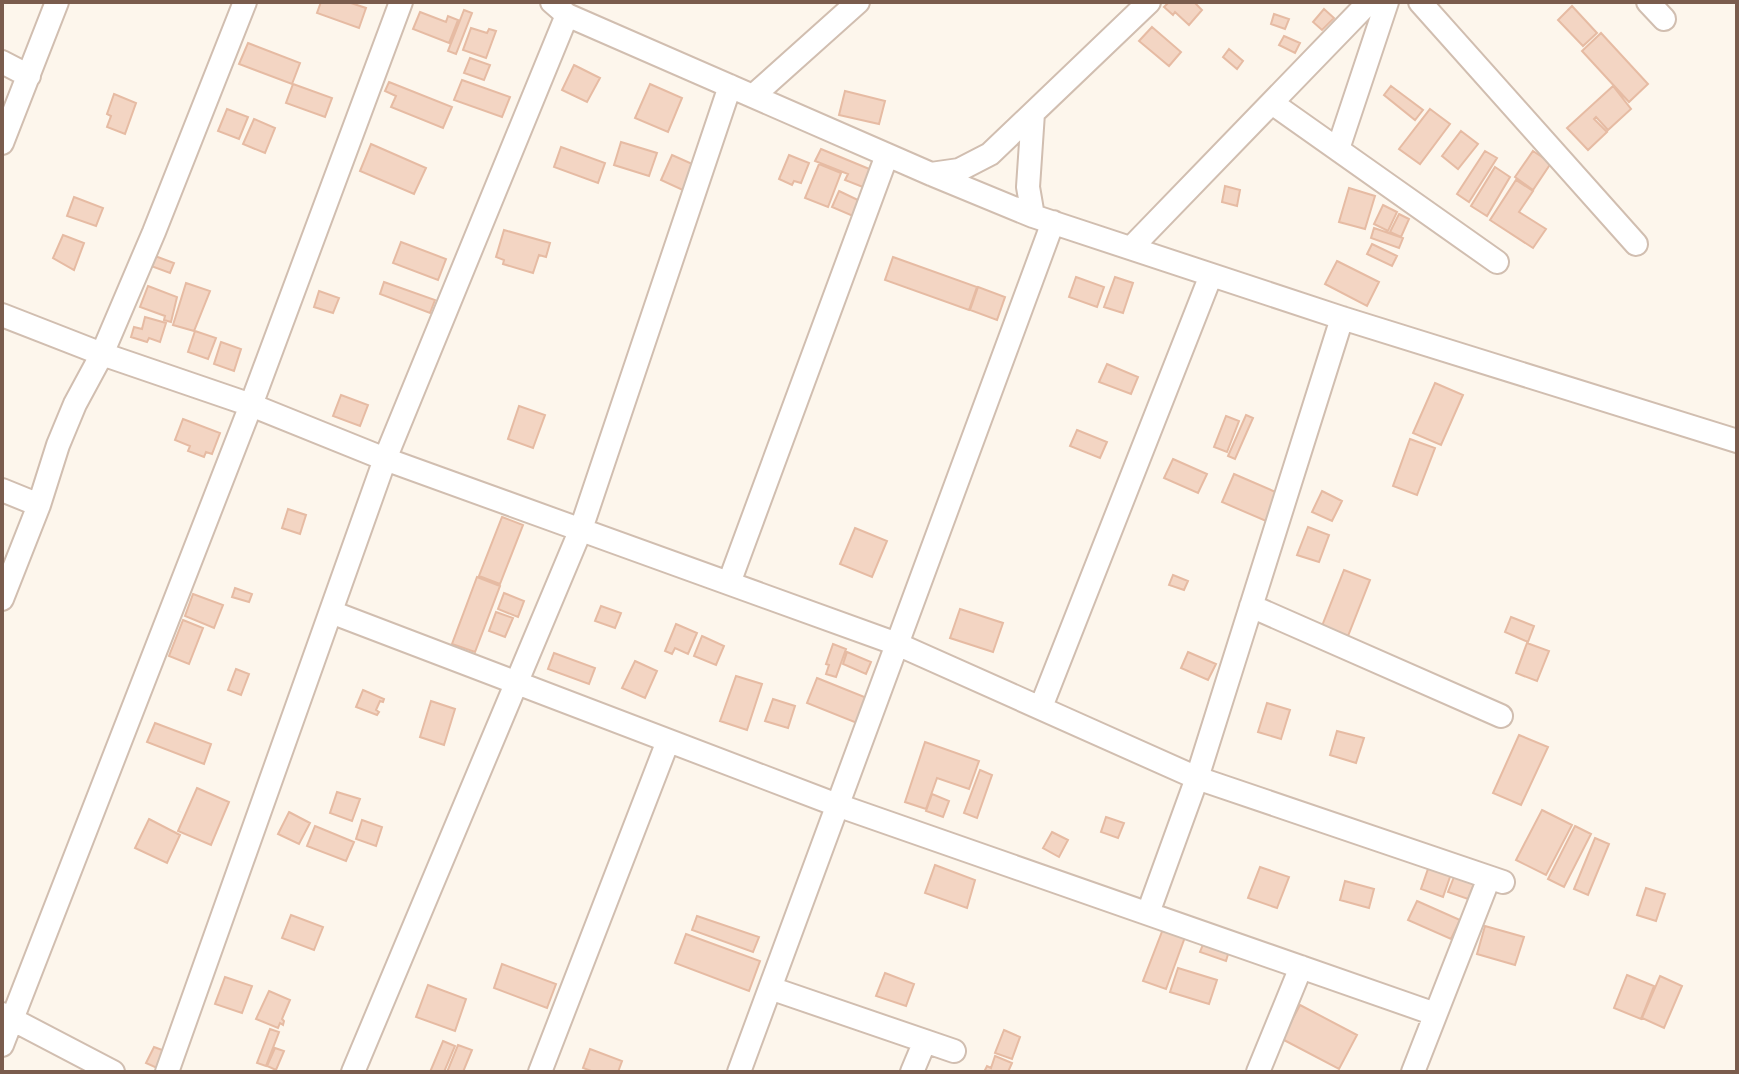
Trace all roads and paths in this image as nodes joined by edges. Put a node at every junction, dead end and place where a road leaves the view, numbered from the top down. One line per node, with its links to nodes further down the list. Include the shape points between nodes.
1 (57, 2): 13 (street)
2 (245, 2): 29 (street)
3 (401, 2): 30 (street)
4 (858, 2): 15 (street)
5 (1149, 2): 17 (street)
6 (1369, 2): 16 (street)
7 (1387, 2): 19 (street)
8 (1420, 2): 23 (street)
9 (1648, 2): 11 (street)
10 (556, 5): 14 (street); 32 (street)
11 (1664, 19)
12 (2, 62): 13 (street)
13 (29, 76): 18 (street)
14 (730, 86): 15 (street); 35 (street)
15 (753, 96): 20 (street)
16 (1272, 103): 19 (street); 24 (street)
17 (1033, 113): 21 (street, via 990,154 959,170); 22 (street, via 1028,187)
18 (2, 143)
19 (1338, 149): 25 (street)
20 (887, 155): 21 (street); 36 (street)
21 (931, 174): 22 (street)
22 (1043, 219): 24 (street); 40 (street)
23 (1636, 244)
24 (1131, 248): 26 (street)
25 (1497, 262)
26 (1211, 275): 28 (street); 42 (street)
27 (2, 315): 29 (street)
28 (1342, 318): 31 (street); 38 (street)
29 (102, 354): 30 (street); 34 (street, via 75,404)
30 (251, 405): 32 (street); 51 (street)
31 (1737, 441)
32 (385, 459): 35 (street); 39 (street)
33 (2, 490): 34 (street)
34 (39, 505): 37 (street)
35 (581, 529): 36 (street); 41 (street)
36 (729, 583): 40 (street)
37 (2, 599)
38 (1251, 606): 43 (street); 45 (street)
39 (331, 612): 41 (street); 56 (street)
40 (897, 644): 42 (street); 46 (street)
41 (518, 683): 44 (street); 57 (street)
42 (1041, 707): 45 (street)
43 (1501, 716)
44 (668, 741): 46 (street); 58 (street)
45 (1197, 778): 47 (street); 50 (street, via 1496,880)
46 (837, 805): 47 (street); 49 (street)
47 (1148, 913): 48 (street)
48 (1301, 967): 50 (street); 61 (street)
49 (770, 988): 52 (street); 59 (street)
50 (1435, 1014): 62 (street)
51 (7, 1016): 53 (street); 55 (street)
52 (925, 1041): 54 (street); 60 (street)
53 (2, 1045)
54 (954, 1051)
55 (113, 1072)
56 (167, 1072)
57 (353, 1072)
58 (540, 1072)
59 (739, 1072)
60 (912, 1072)
61 (1258, 1072)
62 (1413, 1072)

